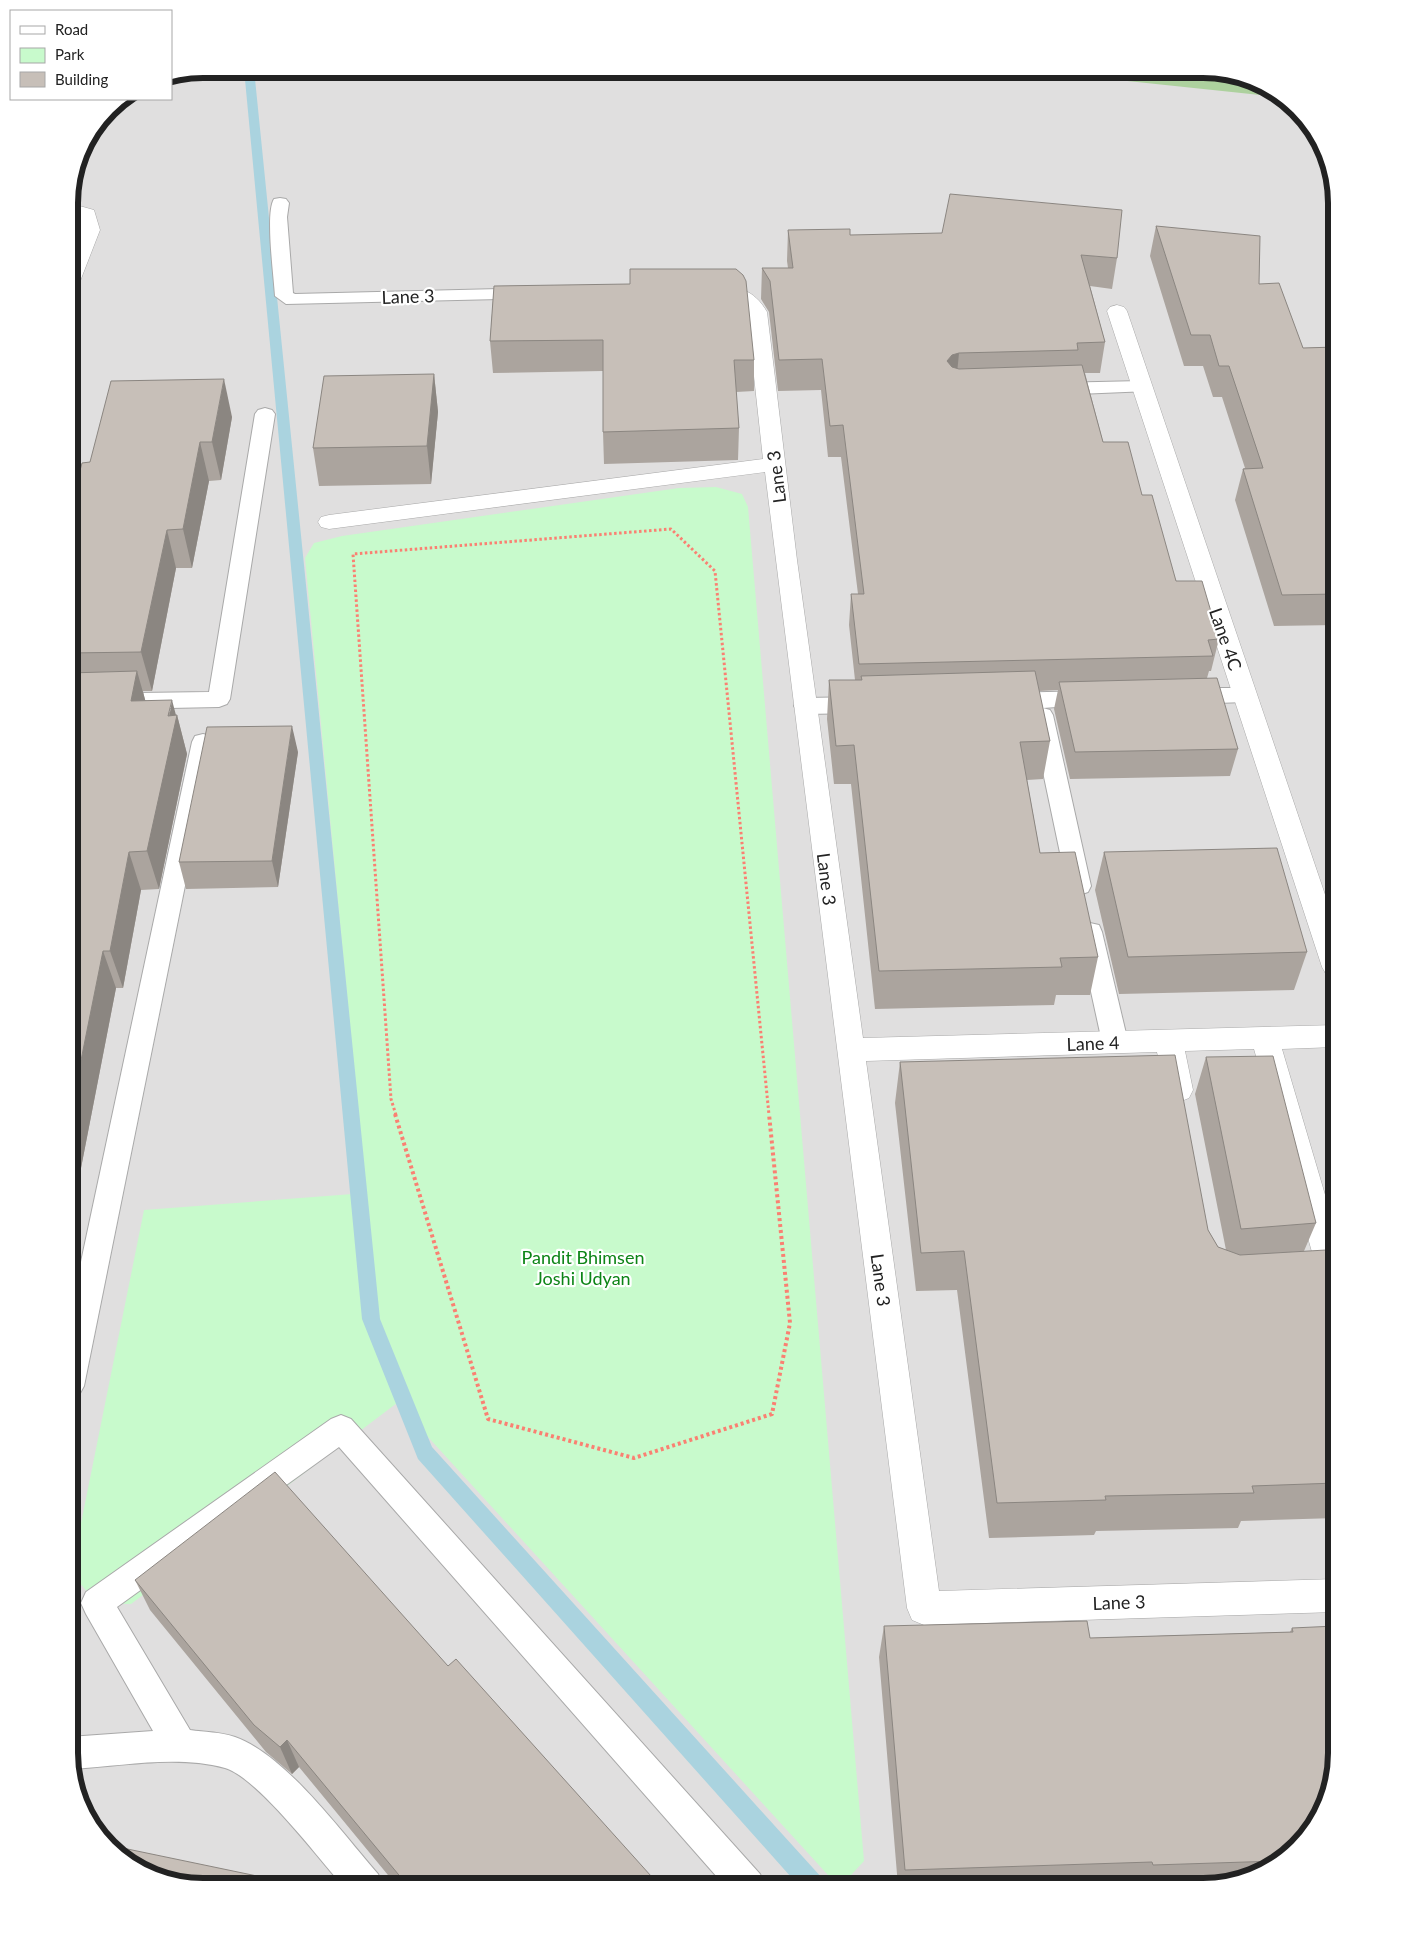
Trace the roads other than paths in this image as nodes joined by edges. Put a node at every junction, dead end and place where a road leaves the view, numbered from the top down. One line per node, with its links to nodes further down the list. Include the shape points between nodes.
1 (280, 204): 5 (lane, Lane 3, via 278,217 284,296 292,300)
2 (78, 211): 3 (street, via 88,214 90,230)
3 (78, 261)
4 (685, 291): 10 (street, Lane 3, via 735,291 745,294 753,303 757,312)
5 (509, 294)
6 (1116, 311): 7 (street, Lane 4C)
7 (1142, 387): 8 (lane); 12 (street, Lane 4C)
8 (1033, 390)
9 (265, 414): 17 (lane, via 219,698)
10 (774, 464): 11 (street); 19 (street, Lane 3)
11 (329, 522)
12 (1245, 695): 13 (lane); 21 (street, Lane 4C)
13 (1168, 697)
14 (1108, 698): 15 (lane)
15 (1039, 700): 16 (lane); 25 (lane)
16 (990, 701)
17 (78, 702)
18 (881, 704): 19 (lane)
19 (805, 706): 26 (street, Lane 3)
20 (203, 742): 31 (lane)
21 (1328, 943)
22 (1328, 1036): 23 (street, Lane 4)
23 (1265, 1038): 24 (street, Lane 4); 28 (street, via 1264,1079)
24 (1169, 1040): 25 (street, Lane 4); 27 (street, via 1191,1081)
25 (1114, 1042): 26 (street, Lane 4)
26 (850, 1050): 32 (street, Lane 3, via 924,1608)
27 (1184, 1119)
28 (1328, 1256)
29 (1328, 1262): 30 (street, via 1318,1274)
30 (1272, 1276)
31 (78, 1343)
32 (1328, 1596)
33 (180, 1745): 34 (lane); 35 (lane, via 233,1753 273,1780); 36 (lane, via 96,1602 341,1428)
34 (78, 1752)
35 (358, 1877)
36 (740, 1878)

